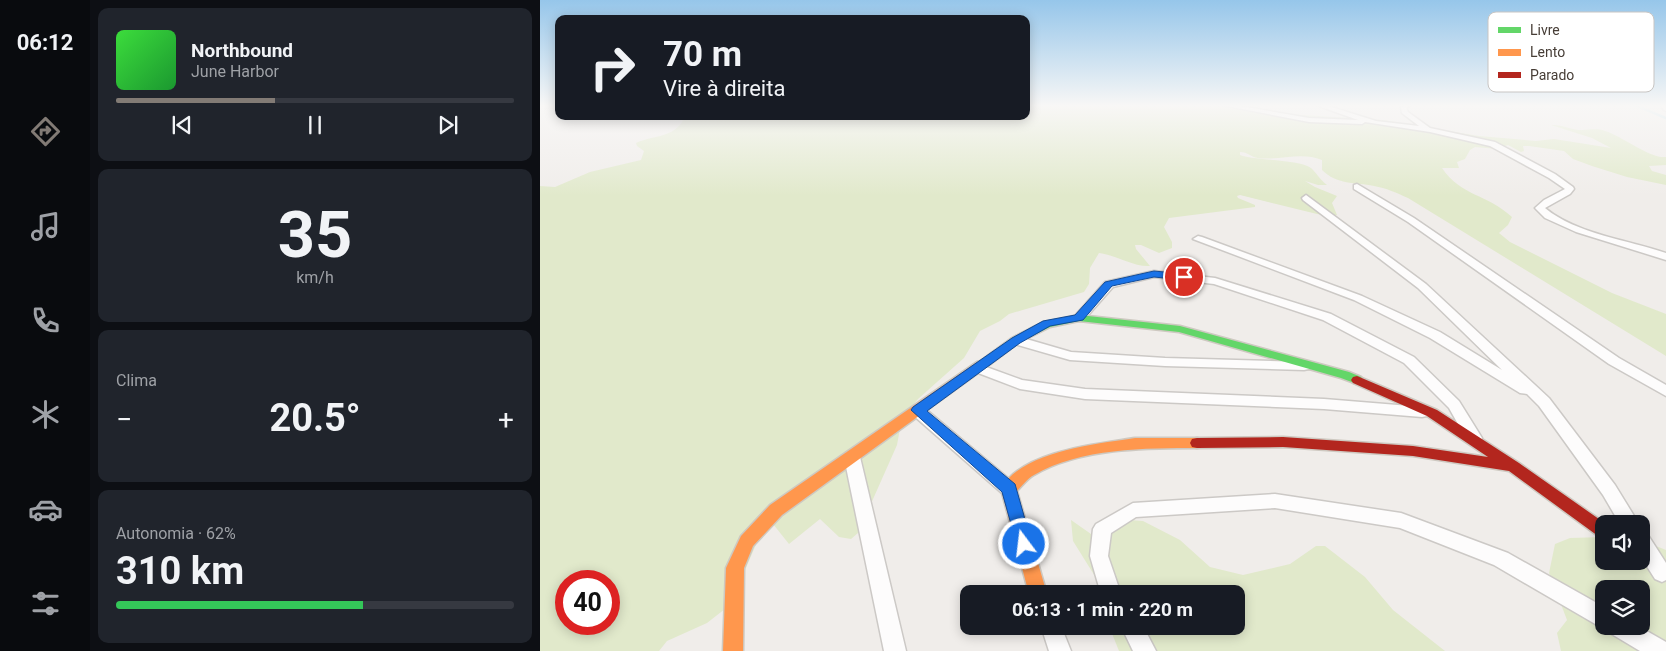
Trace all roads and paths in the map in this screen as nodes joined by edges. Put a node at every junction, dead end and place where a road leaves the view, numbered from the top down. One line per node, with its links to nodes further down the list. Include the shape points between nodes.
1 (1454, 135): 5 (street, via 1492,144 1570,188 1563,196 1546,200 1540,208 1546,216)
2 (1357, 187): 10 (street, via 1412,220 1614,361)
3 (1306, 198): 11 (street, via 1422,286)
4 (1198, 240): 11 (street, via 1358,298 1435,335)
5 (1666, 258)
6 (1079, 318): 7 (street, via 1047,324); 8 (street, via 1180,329); 14 (street, via 1109,284 1154,274 1215,281 1327,317 1409,360 1454,405)
7 (1016, 340): 8 (street, via 1070,356); 9 (street)
8 (1314, 366): 13 (street, via 1345,375)
9 (978, 368): 12 (street); 13 (street, via 1020,384 1085,394 1324,404)
10 (1666, 391)
11 (1544, 402): 18 (street)
12 (918, 410): 15 (street); 17 (street)
13 (1432, 413): 14 (street)
14 (1476, 442): 16 (street)
15 (852, 457): 29 (street, via 776,510 746,542 735,568); 30 (street)
16 (1514, 467): 17 (street, via 1413,451 1284,442 1135,443 1072,453 1028,471); 19 (street)
17 (1009, 488): 23 (street)
18 (1624, 515)
19 (1595, 525)
20 (1650, 554): 22 (street)
21 (1650, 564): 22 (street)
22 (1664, 574)
23 (1036, 585)
24 (1108, 585): 25 (street, via 1099,556 1102,529 1133,510 1275,501 1401,521 1502,559)
25 (1595, 613)
26 (1054, 635): 31 (street)
27 (1136, 635): 32 (street)
28 (1633, 635): 33 (street)
29 (733, 651)
30 (895, 651)
31 (1060, 651)
32 (1146, 651)
33 (1662, 651)

